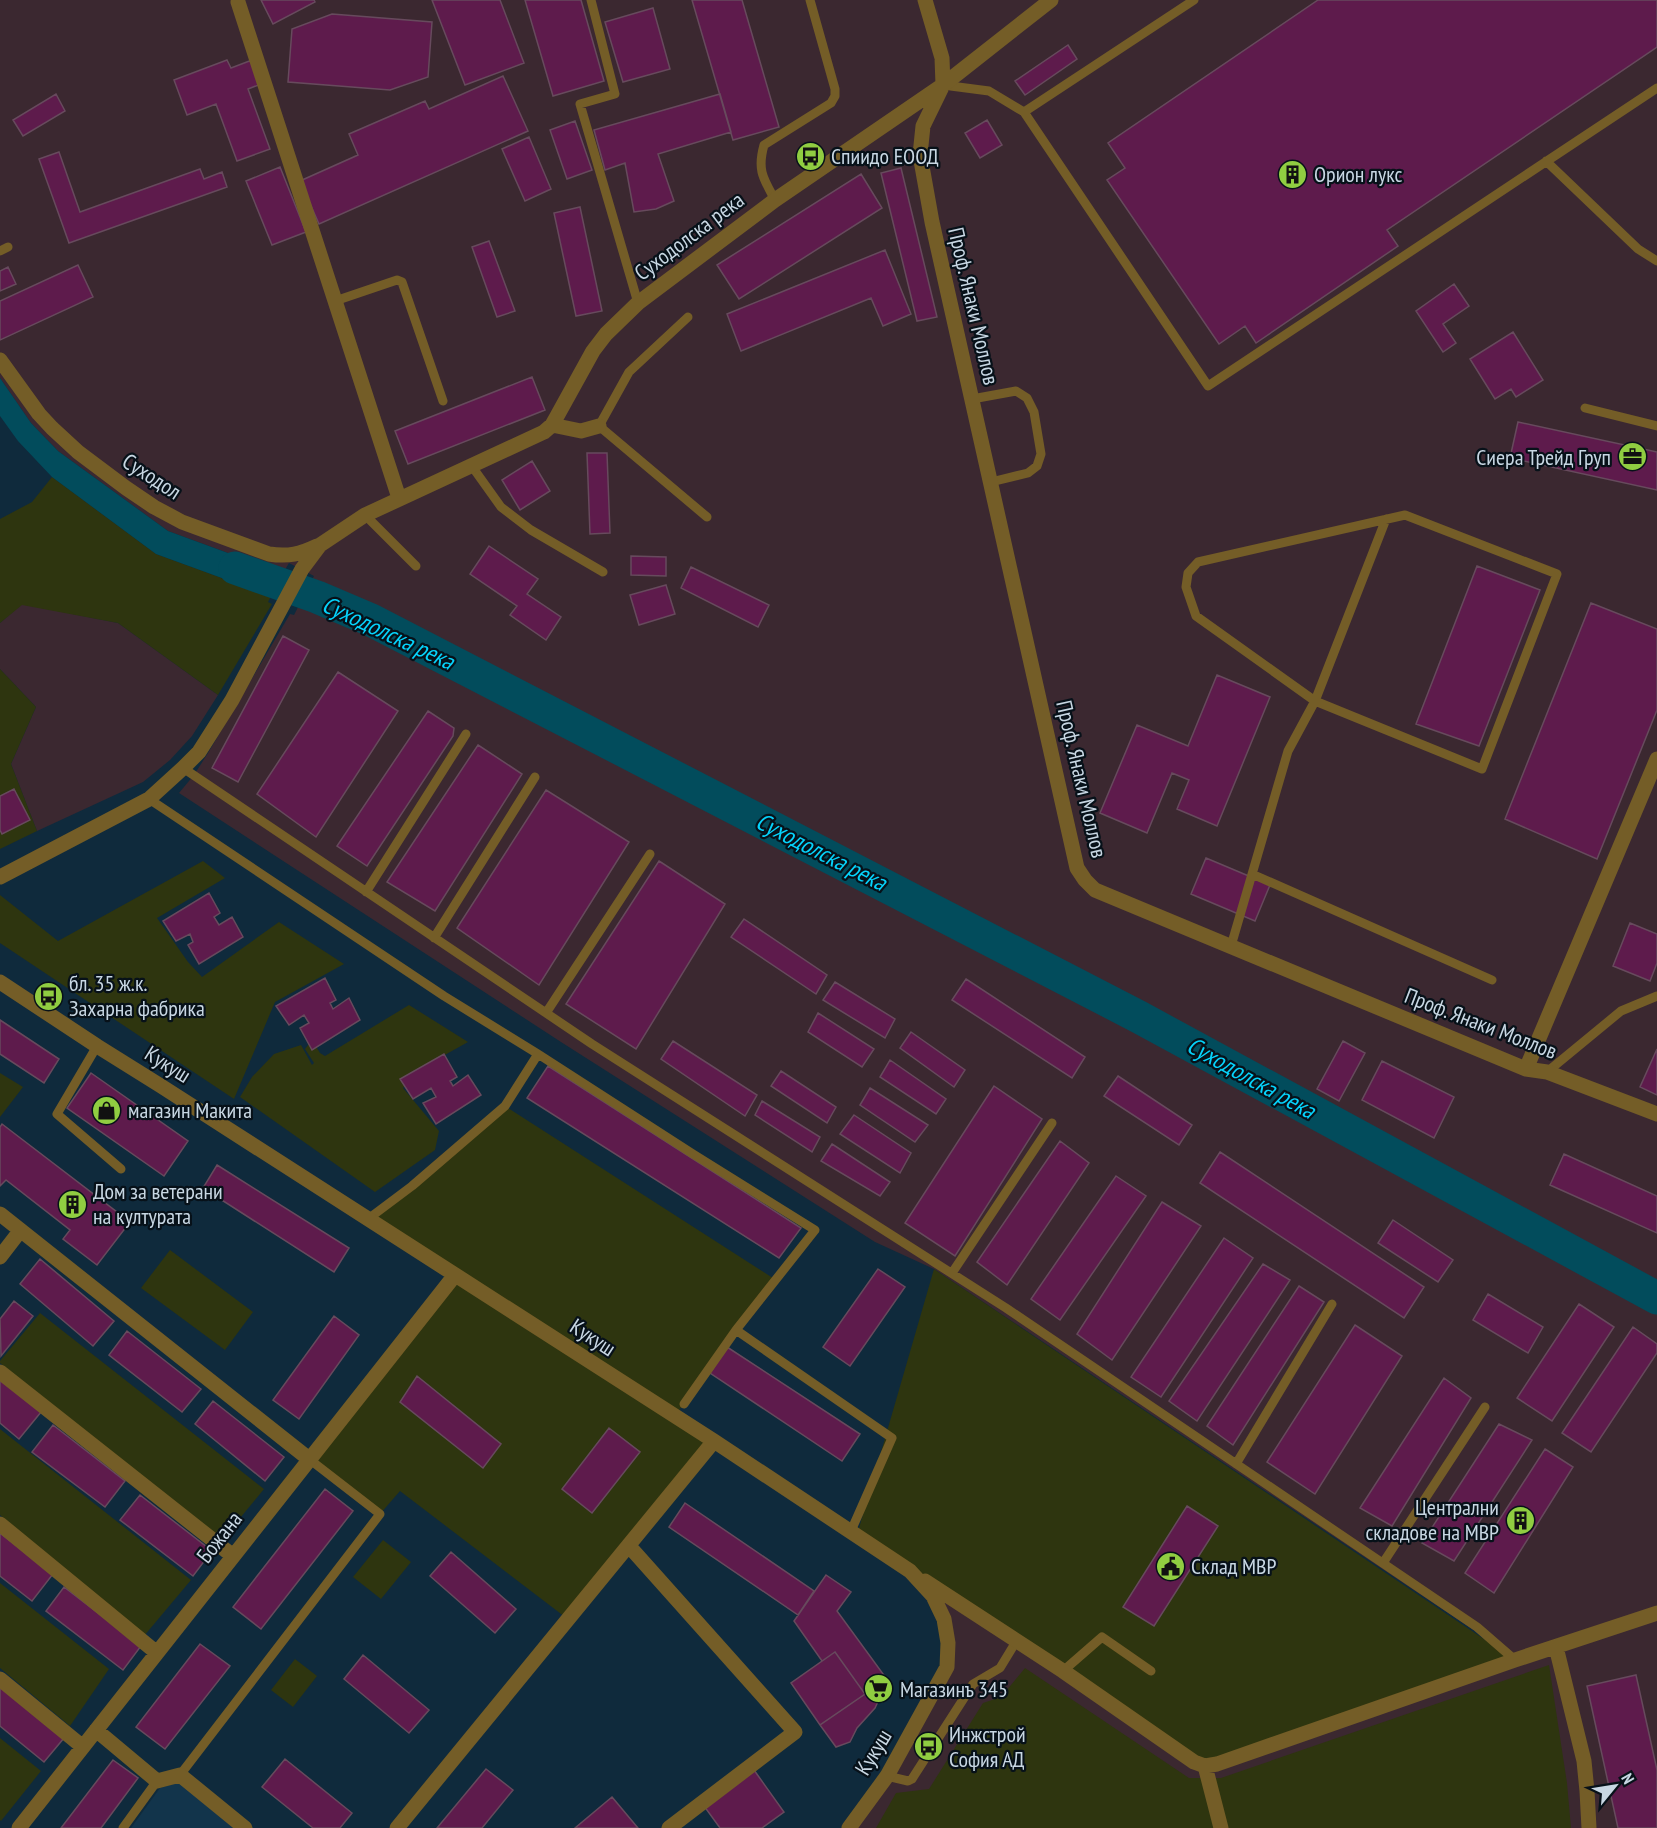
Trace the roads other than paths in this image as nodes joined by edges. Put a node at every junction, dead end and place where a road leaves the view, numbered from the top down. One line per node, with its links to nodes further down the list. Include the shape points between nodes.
1 (591, 0): 14 (lane, via 615,94 580,104)
2 (810, 0): 11 (lane, via 835,96 831,103 764,145 760,159 763,177)
3 (925, 0): 7 (street, via 942,58)
4 (1052, 0): 7 (street, Суходолска река)
5 (1194, 0): 9 (lane)
6 (238, 2): 13 (street)
7 (943, 85): 9 (lane, via 989,91); 11 (street, Суходолска река); 17 (street, Проф. Янаки Моллов, via 923,126 920,155)
8 (1657, 88): 10 (lane)
9 (1024, 112): 10 (lane, via 1208,386)
10 (1546, 161): 12 (lane, via 1638,249)
11 (775, 200): 14 (street, Суходолска река)
12 (1657, 261)
13 (335, 301): 18 (lane, via 397,280 402,282); 25 (street)
14 (638, 303): 20 (street, Суходолска река, via 593,351)
15 (688, 317): 21 (lane, via 629,372)
16 (0, 360): 29 (street, Суходол, via 52,428 78,452 154,507 182,522 269,554 302,553)
17 (972, 399): 24 (street, Проф. Янаки Моллов); 24 (lane, via 1016,391 1027,398 1034,412 1041,454 1037,466 1028,474)
18 (443, 401)
19 (1586, 408): 22 (lane)
20 (552, 425): 21 (street, via 582,431); 23 (street)
21 (599, 426): 27 (lane)
22 (1657, 426)
23 (471, 465): 25 (street); 31 (lane, via 501,507 531,530)
24 (991, 482): 43 (street, Проф. Янаки Моллов, via 1077,868 1095,890)
25 (399, 498): 26 (street)
26 (364, 515): 29 (street); 30 (lane)
27 (707, 517)
28 (1386, 519): 32 (lane); 32 (lane, via 1198,562 1188,573 1186,587 1196,616); 32 (lane, via 1405,515 1557,574 1482,769)
29 (320, 545): 35 (street, via 302,569 232,700 199,752)
30 (416, 566)
31 (603, 572)
32 (1315, 701): 39 (lane, via 1288,751)
33 (466, 734): 41 (lane)
34 (1657, 759): 50 (street)
35 (183, 768): 37 (street); 41 (lane)
36 (535, 777): 42 (lane)
37 (149, 799): 40 (street); 49 (lane, via 444,996)
38 (650, 854): 47 (lane)
39 (1252, 874): 43 (lane); 44 (lane)
40 (0, 877)
41 (366, 892): 42 (lane)
42 (434, 938): 47 (lane)
43 (1231, 946): 50 (street, Проф. Янаки Моллов)
44 (1492, 980)
45 (0, 982): 48 (street, Кукуш)
46 (1657, 996): 51 (lane, via 1621,1011)
47 (546, 1013): 59 (lane)
48 (97, 1046): 54 (lane, via 57,1114); 56 (street, Кукуш)
49 (538, 1054): 56 (lane, via 505,1106); 62 (lane, via 815,1230)
50 (1526, 1069): 51 (street, Проф. Янаки Моллов)
51 (1547, 1072): 52 (street, Проф. Янаки Моллов)
52 (1657, 1114)
53 (1052, 1123): 59 (lane)
54 (121, 1169)
55 (0, 1214): 57 (street)
56 (368, 1219): 60 (street, Кукуш)
57 (20, 1231): 58 (street); 67 (street)
58 (0, 1257)
59 (952, 1273): 68 (lane)
60 (455, 1275): 66 (street, Кукуш); 67 (street, Божана)
61 (1332, 1304): 68 (lane)
62 (736, 1330): 64 (lane); 70 (lane, via 892,1438)
63 (0, 1372): 72 (street)
64 (684, 1404)
65 (1485, 1407): 73 (lane)
66 (714, 1442): 70 (street, Кукуш); 71 (street)
67 (309, 1459): 72 (street, Божана); 86 (lane, via 380,1514)
68 (1236, 1464): 73 (lane)
69 (0, 1524): 78 (street)
70 (851, 1531): 74 (street, Кукуш)
71 (629, 1546): 92 (street); 93 (street, via 795,1732)
72 (233, 1556): 78 (street, Божана)
73 (1383, 1563): 79 (lane, via 1477,1627)
74 (910, 1571): 76 (street); 87 (street, Кукуш, via 933,1596 944,1619 947,1667)
75 (1657, 1613): 77 (street)
76 (1017, 1640): 80 (street); 87 (lane, via 1000,1668 973,1683 912,1779)
77 (1556, 1647): 79 (street); 96 (street, via 1584,1761)
78 (157, 1653): 83 (street, Божана)
79 (1515, 1660): 85 (street)
80 (1063, 1671): 81 (lane, via 1102,1636); 85 (street)
81 (1151, 1671)
82 (0, 1679): 84 (street)
83 (96, 1730): 84 (street, Божана); 88 (street)
84 (82, 1747): 89 (street, Божана)
85 (1205, 1766): 95 (street)
86 (180, 1775): 88 (street); 91 (street)
87 (887, 1776): 94 (street, Кукуш)
88 (158, 1781): 90 (lane)
89 (19, 1828)
90 (123, 1828)
91 (245, 1828)
92 (397, 1828)
93 (669, 1828)
94 (849, 1828)
95 (1221, 1828)
96 (1589, 1828)

